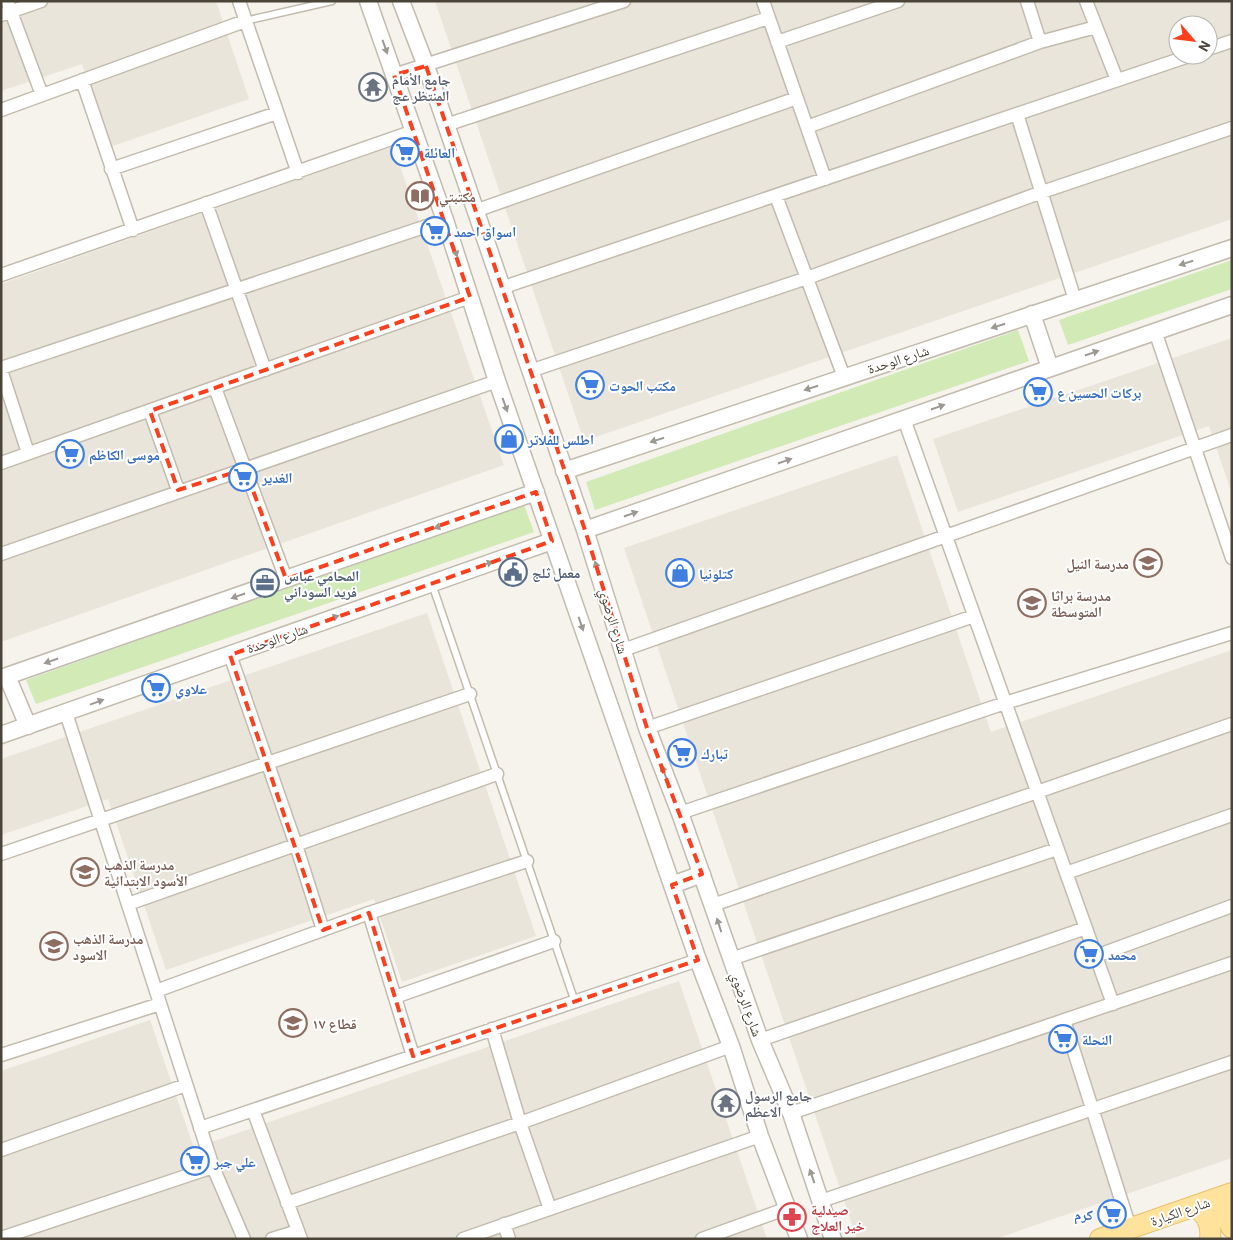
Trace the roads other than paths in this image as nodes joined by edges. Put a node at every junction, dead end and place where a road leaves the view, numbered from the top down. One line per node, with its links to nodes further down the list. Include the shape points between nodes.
1 (41, 1): 11 (street)
2 (238, 1): 13 (street)
3 (332, 1): 13 (lane)
4 (368, 1): 21 (street, one-way to 21)
5 (401, 1): 20 (street, شارع الرضوي)
6 (624, 1): 20 (street)
7 (763, 1): 12 (street)
8 (898, 1): 15 (street)
9 (1027, 1): 16 (street)
10 (1086, 1): 14 (street)
11 (6, 9): 24 (street)
12 (768, 18): 15 (street); 29 (street)
13 (245, 21): 22 (street); 27 (street)
14 (1096, 27): 16 (street); 23 (street)
15 (777, 42): 25 (street)
16 (1040, 42): 30 (street)
17 (1232, 42): 18 (street)
18 (1218, 47)
19 (1168, 63): 23 (street)
20 (426, 66): 21 (street); 29 (street, شارع الرضوي)
21 (394, 75): 32 (street)
22 (82, 80): 24 (street); 33 (street)
23 (1117, 80): 28 (street)
24 (42, 95): 26 (street)
25 (796, 98): 30 (street); 39 (street)
26 (1, 110)
27 (277, 113): 33 (street); 34 (street)
28 (1017, 114): 35 (street); 36 (street)
29 (446, 125): 39 (street, شارع الرضوي)
30 (807, 127): 35 (street)
31 (1232, 128): 36 (street)
32 (414, 131): 34 (street); 40 (street)
33 (111, 169): 41 (street)
34 (298, 173): 38 (street)
35 (825, 179): 37 (street)
36 (1042, 192): 44 (street); 48 (street)
37 (776, 196): 44 (street); 45 (street)
38 (206, 204): 41 (street); 46 (street)
39 (475, 211): 45 (street, شارع الرضوي)
40 (445, 220): 46 (street); 47 (street, one-way to 47)
41 (132, 230): 43 (street)
42 (1232, 248): 48 (street, شارع الوحدة, one-way to 48)
43 (1, 275)
44 (807, 278): 55 (street); 56 (street)
45 (501, 288): 55 (street, شارع الرضوي)
46 (236, 289): 53 (street); 54 (street)
47 (470, 297): 54 (street); 57 (street)
48 (1075, 300): 50 (street, شارع الوحدة)
49 (1232, 305): 51 (street)
50 (1032, 314): 52 (street); 56 (street, شارع الوحدة, one-way to 56)
51 (1155, 331): 52 (street, one-way to 51); 63 (street)
52 (1050, 368): 61 (street, one-way to 52)
53 (1, 369): 59 (street)
54 (265, 370): 58 (street)
55 (530, 371): 67 (street, شارع الرضوي)
56 (844, 377): 67 (street, شارع الوحدة, one-way to 67)
57 (497, 381): 66 (street); 69 (street, one-way to 69)
58 (215, 388): 60 (street); 66 (street)
59 (5, 398): 64 (street)
60 (150, 411): 64 (street); 68 (street)
61 (904, 419): 71 (street, one-way to 61); 72 (street)
62 (1232, 435): 63 (street)
63 (1194, 448): 70 (street); 72 (street)
64 (28, 453): 65 (street)
65 (1, 463)
66 (245, 469): 68 (street); 76 (street)
67 (564, 471): 71 (street, شارع الرضوي)
68 (178, 490): 74 (street)
69 (536, 492): 73 (street); 76 (street, one-way to 76)
70 (1226, 523): 75 (street)
71 (585, 530): 80 (street, شارع الرضوي, one-way to 71)
72 (945, 536): 78 (street); 80 (street)
73 (552, 541): 77 (street, شارع الوحدة, one-way to 73); 102 (street, one-way to 102)
74 (1, 554)
75 (1232, 558)
76 (286, 579): 82 (street, one-way to 82)
77 (432, 583): 81 (street, شارع الوحدة, one-way to 77); 83 (lane)
78 (974, 616): 84 (street); 88 (street)
79 (1232, 633): 84 (street)
80 (623, 650): 88 (street, شارع الرضوي)
81 (230, 655): 85 (street, شارع الوحدة, one-way to 81); 90 (street)
82 (4, 677): 87 (street)
83 (470, 694): 90 (street); 91 (lane)
84 (1005, 702): 92 (street); 93 (street)
85 (66, 712): 87 (street, شارع الوحدة); 95 (street)
86 (1232, 724): 92 (street)
87 (28, 726): 89 (street, شارع الوحدة)
88 (647, 728): 93 (street, شارع الرضوي, one-way to 88)
89 (1, 735)
90 (268, 763): 95 (street); 96 (street)
91 (497, 774): 96 (street); 99 (lane)
92 (1037, 792): 97 (street); 104 (street)
93 (680, 813): 101 (street, شارع الرضوي)
94 (1232, 815): 100 (street)
95 (101, 820): 98 (street); 103 (street)
96 (296, 845): 103 (street); 108 (street)
97 (1057, 849): 100 (street); 111 (street)
98 (1, 854)
99 (527, 861): 106 (street); 109 (lane)
100 (1066, 873): 107 (street)
101 (702, 874): 102 (street); 104 (street, شارع الرضوي)
102 (672, 885): 112 (street)
103 (128, 904): 114 (street)
104 (713, 905): 111 (street, شارع الرضوي, one-way to 104)
105 (1232, 906): 110 (street)
106 (369, 913): 108 (street); 115 (street)
107 (1086, 928): 110 (street); 120 (street)
108 (323, 930): 114 (street)
109 (554, 941): 115 (street); 116 (lane)
110 (1096, 956): 117 (street)
111 (731, 959): 120 (street, شارع الرضوي)
112 (698, 960): 116 (street); 121 (street)
113 (1232, 963): 117 (street)
114 (158, 997): 122 (street); 125 (street)
115 (395, 997): 123 (street)
116 (575, 1002): 119 (street)
117 (1113, 1004): 118 (street)
118 (1064, 1020): 126 (street); 128 (street)
119 (492, 1030): 123 (street); 129 (street)
120 (760, 1040): 128 (street, شارع الرضوي)
121 (731, 1046): 129 (street); 131 (street)
122 (1, 1055)
123 (414, 1056): 127 (street)
124 (1232, 1062): 126 (street)
125 (186, 1084): 130 (street); 132 (street)
126 (1092, 1108): 135 (street); 141 (street)
127 (253, 1110): 130 (street); 136 (street)
128 (791, 1113): 135 (street, شارع الرضوي, one-way to 128)
129 (520, 1123): 136 (street); 138 (street)
130 (200, 1128): 133 (street)
131 (760, 1136): 138 (street); 139 (street)
132 (1, 1150)
133 (213, 1167): 145 (street); 146 (street)
134 (1230, 1194): 137 (main road, شارع الكيارة); 142 (main road, via 1224,1213)
135 (821, 1201): 152 (street, شارع الرضوي)
136 (287, 1203): 143 (street)
137 (1194, 1206): 141 (main road, شارع الكيارة); 154 (main road, via 1206,1218)
138 (550, 1208): 140 (street)
139 (788, 1208): 150 (street); 151 (street)
140 (504, 1224): 148 (street); 149 (street)
141 (1130, 1228): 153 (main road, شارع الكيارة)
142 (1232, 1228)
143 (299, 1235): 147 (street)
144 (1232, 1236): 155 (main road)
145 (1, 1238)
146 (244, 1239)
147 (272, 1239)
148 (463, 1239)
149 (509, 1239)
150 (702, 1239)
151 (799, 1239)
152 (833, 1239)
153 (1100, 1239)
154 (1210, 1239)
155 (1226, 1239)

